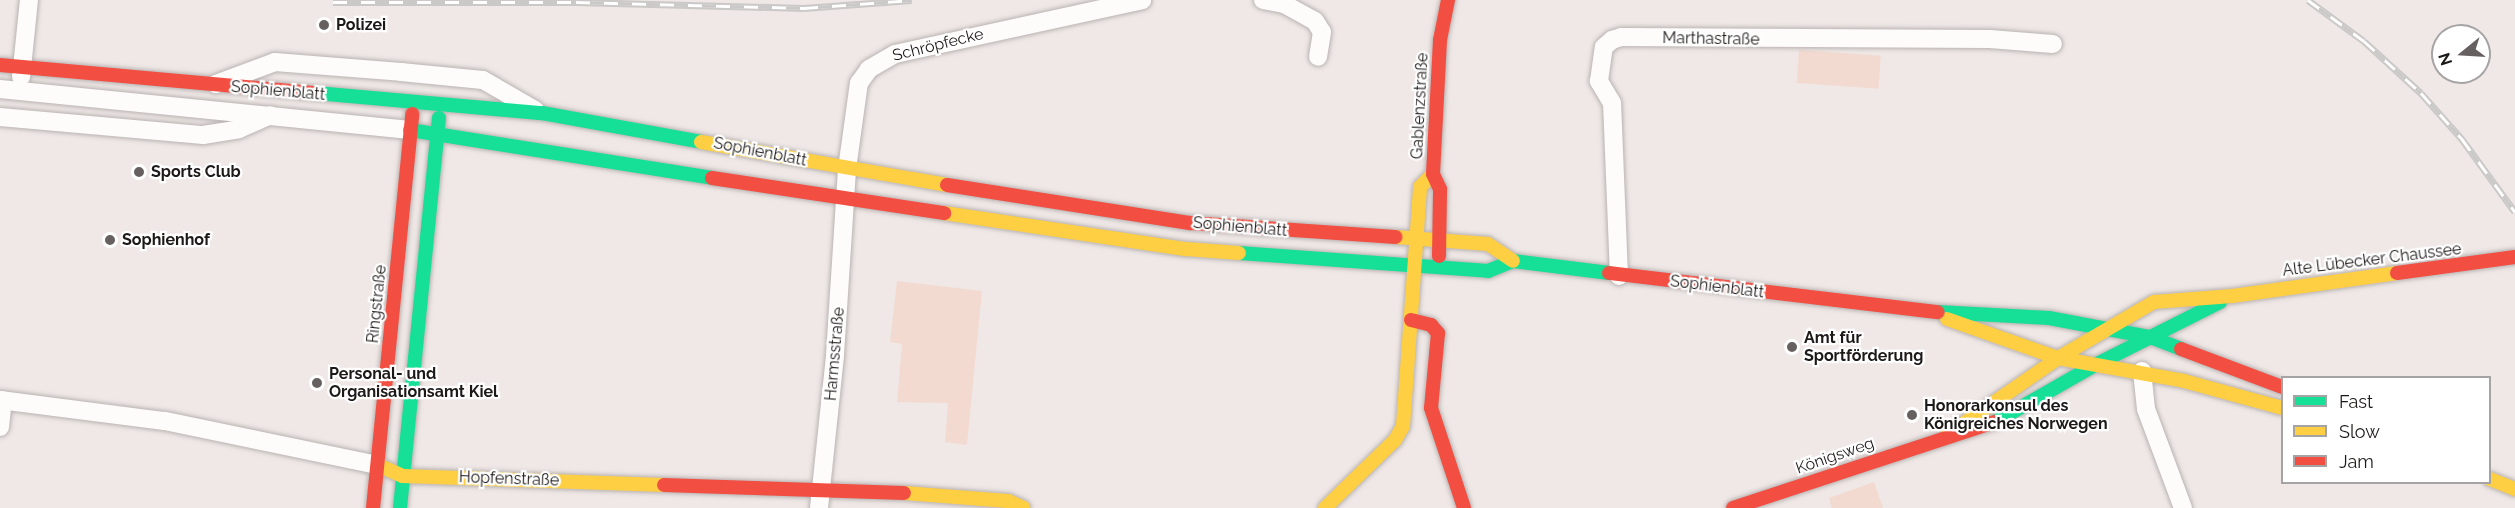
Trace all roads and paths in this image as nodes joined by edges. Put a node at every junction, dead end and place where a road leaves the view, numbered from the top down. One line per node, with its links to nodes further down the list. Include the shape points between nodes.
1 (29, 0): 10 (street)
2 (1142, 0): 21 (street, Schröpfecke, via 927,46 877,62 859,83)
3 (1263, 0): 8 (street, via 1284,4 1315,21 1322,32)
4 (1433, 0): 6 (main road, Gablenzstraße)
5 (1448, 0): 6 (main road, Gablenzstraße)
6 (1440, 40): 22 (main road, Gablenzstraße)
7 (2053, 44): 30 (street, Marthastraße, via 1990,39 1612,40 1604,47 1599,81 1612,103)
8 (1318, 57)
9 (0, 65): 10 (main road, Sophienblatt)
10 (22, 68): 11 (main road, Sophienblatt); 13 (street)
11 (211, 86): 14 (main road, Sophienblatt); 16 (street, via 275,63 479,79)
12 (0, 89): 13 (street, Sophienblatt)
13 (20, 91): 17 (street, Sophienblatt)
14 (413, 102): 15 (main road, Sophienblatt); 19 (main road, Ringstraße)
15 (441, 104): 16 (main road, Sophienblatt); 20 (main road)
16 (542, 113): 21 (main road, Sophienblatt)
17 (272, 114): 18 (street, via 229,132 189,134); 19 (street, Sophienblatt)
18 (0, 117)
19 (410, 129): 20 (main road, Sophienblatt); 44 (main road, Ringstraße)
20 (438, 133): 23 (main road, Sophienblatt); 45 (main road)
21 (846, 169): 23 (street, Schröpfecke); 24 (main road, Sophienblatt, via 1191,223)
22 (1433, 174): 24 (main road, Gablenzstraße, via 1420,187); 25 (main road, Gablenzstraße, via 1440,189)
23 (845, 200): 28 (main road, Sophienblatt, via 1186,249); 47 (street, Harmsstraße, via 835,355)
24 (1414, 238): 25 (main road, Sophienblatt); 28 (main road, Gablenzstraße)
25 (1439, 240): 27 (main road, Sophienblatt, via 1488,244); 29 (main road, Gablenzstraße)
26 (2515, 257): 31 (main road, Alte Lübecker Chaussee)
27 (1513, 261): 29 (main road, Sophienblatt, via 1488,271); 30 (main road, Sophienblatt)
28 (1413, 266): 29 (main road, Sophienblatt); 33 (main road, Gablenzstraße)
29 (1439, 268)
30 (1619, 276): 32 (main road, Sophienblatt)
31 (2232, 296): 34 (main road, Alte Lübecker Chaussee, via 2154,302); 35 (main road, Alte Lübecker Chaussee)
32 (1922, 311): 34 (main road, Sophienblatt, via 2049,318); 36 (main road, Sophienblatt)
33 (1411, 320): 53 (main road, Gablenzstraße, via 1403,426 1395,440); 54 (main road, via 1431,324 1438,333 1431,408)
34 (2106, 328): 35 (main road, Sophienblatt); 36 (main road, Alte Lübecker Chaussee)
35 (2150, 337): 37 (main road, Alte Lübecker Chaussee); 39 (main road, Sophienblatt)
36 (2058, 358): 37 (main road, Sophienblatt); 43 (main road, Königsweg)
37 (2095, 365): 38 (main road, Sophienblatt); 43 (main road, Königsweg, via 2002,420)
38 (2142, 371): 41 (main road, Sophienblatt); 56 (street, via 2146,409)
39 (2281, 386)
40 (1, 400): 42 (street); 44 (street, Hopfenstraße, via 165,421)
41 (2281, 407)
42 (0, 427)
43 (1947, 435): 55 (main road, Königsweg)
44 (378, 465): 45 (main road, Hopfenstraße); 49 (main road, Ringstraße)
45 (403, 476): 47 (main road, Hopfenstraße); 50 (main road)
46 (2491, 478): 48 (main road)
47 (820, 488): 51 (street, Harmsstraße); 52 (main road, Hopfenstraße, via 956,495 1008,501)
48 (2515, 489)
49 (373, 508)
50 (400, 508)
51 (819, 508)
52 (1024, 508)
53 (1324, 508)
54 (1464, 508)
55 (1733, 508)
56 (2183, 508)

